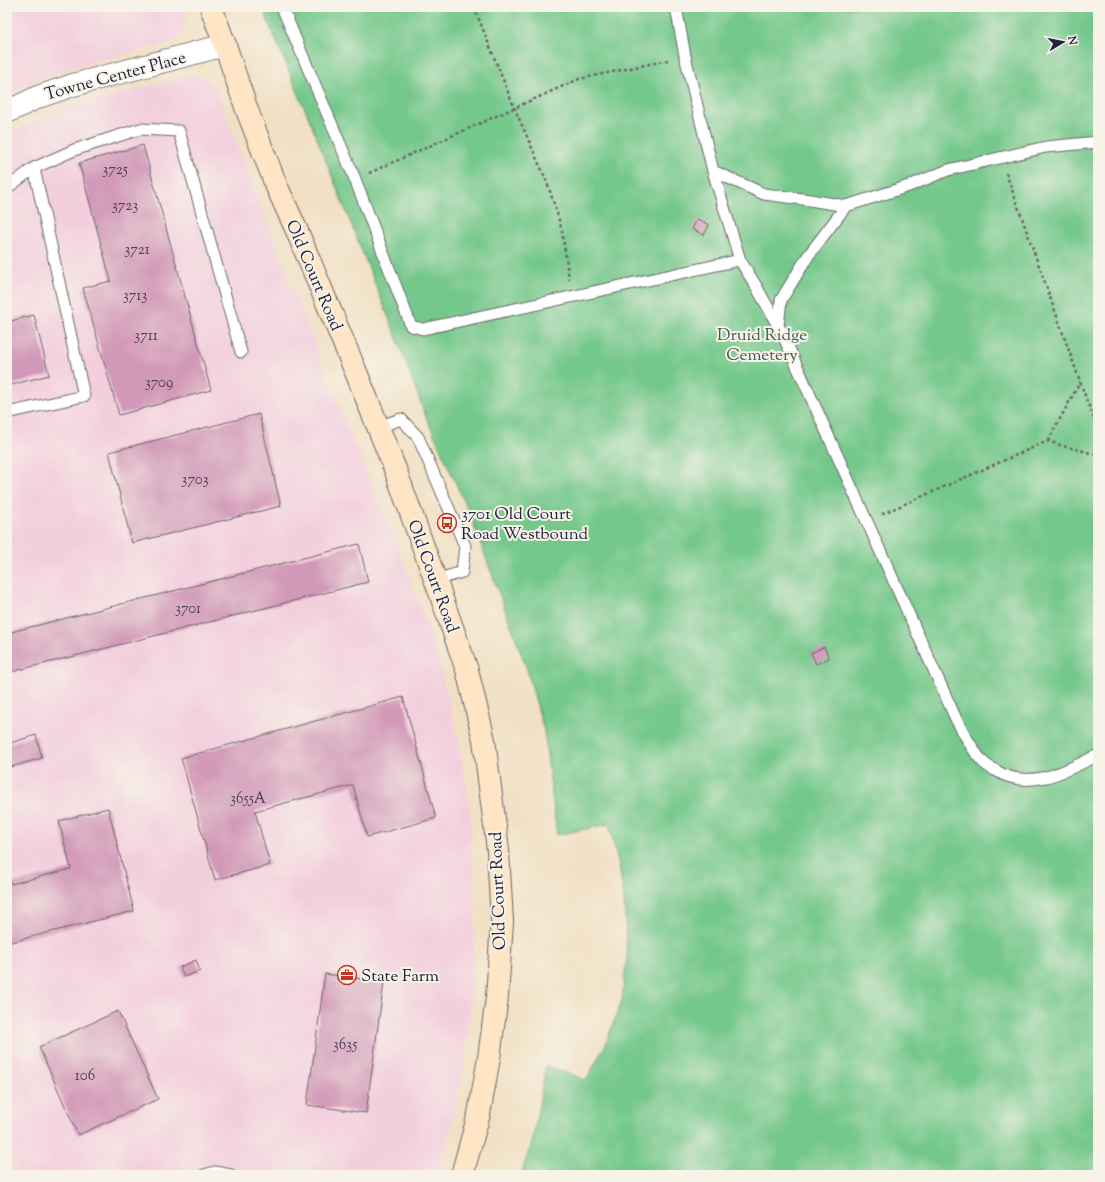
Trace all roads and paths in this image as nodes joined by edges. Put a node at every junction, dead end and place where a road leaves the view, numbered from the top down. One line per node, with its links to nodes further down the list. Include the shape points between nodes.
1 (211, 7): 5 (main road, Old Court Road)
2 (282, 7): 13 (lane)
3 (474, 7): 7 (path)
4 (676, 7): 6 (lane)
5 (226, 45): 8 (street, Towne Center Place, via 73,85 38,97); 22 (main road, Old Court Road, via 247,110 276,185)
6 (685, 56): 7 (path, via 579,79); 12 (lane)
7 (514, 107): 13 (path); 17 (path, via 557,213)
8 (7, 112)
9 (1098, 142): 10 (lane, via 1046,147)
10 (1001, 158): 15 (lane, via 948,170 909,186); 20 (path)
11 (34, 168): 14 (lane); 19 (lane, via 74,150 140,129 179,131); 21 (lane, via 84,396)
12 (713, 171): 15 (lane, via 764,194); 16 (lane)
13 (355, 179): 17 (lane, via 411,326 423,329)
14 (7, 188)
15 (846, 206): 18 (lane, via 808,256 781,300)
16 (740, 260): 17 (lane); 18 (lane)
17 (572, 297)
18 (778, 327): 26 (lane)
19 (242, 352)
20 (1080, 382): 23 (path); 24 (path)
21 (7, 413)
22 (378, 427): 27 (main road, Old Court Road); 27 (lane, via 401,419 418,437 464,546 462,572)
23 (1098, 428)
24 (1048, 441): 25 (path); 26 (path)
25 (1098, 456)
26 (867, 520): 28 (lane, via 956,719 984,763 1004,776 1028,780 1051,776)
27 (436, 580): 31 (main road, Old Court Road, via 467,670 484,740 498,850 502,922 498,997 489,1058 479,1114)
28 (1098, 755)
29 (204, 1175): 30 (lane, via 214,1172)
30 (231, 1175)
31 (462, 1175)

